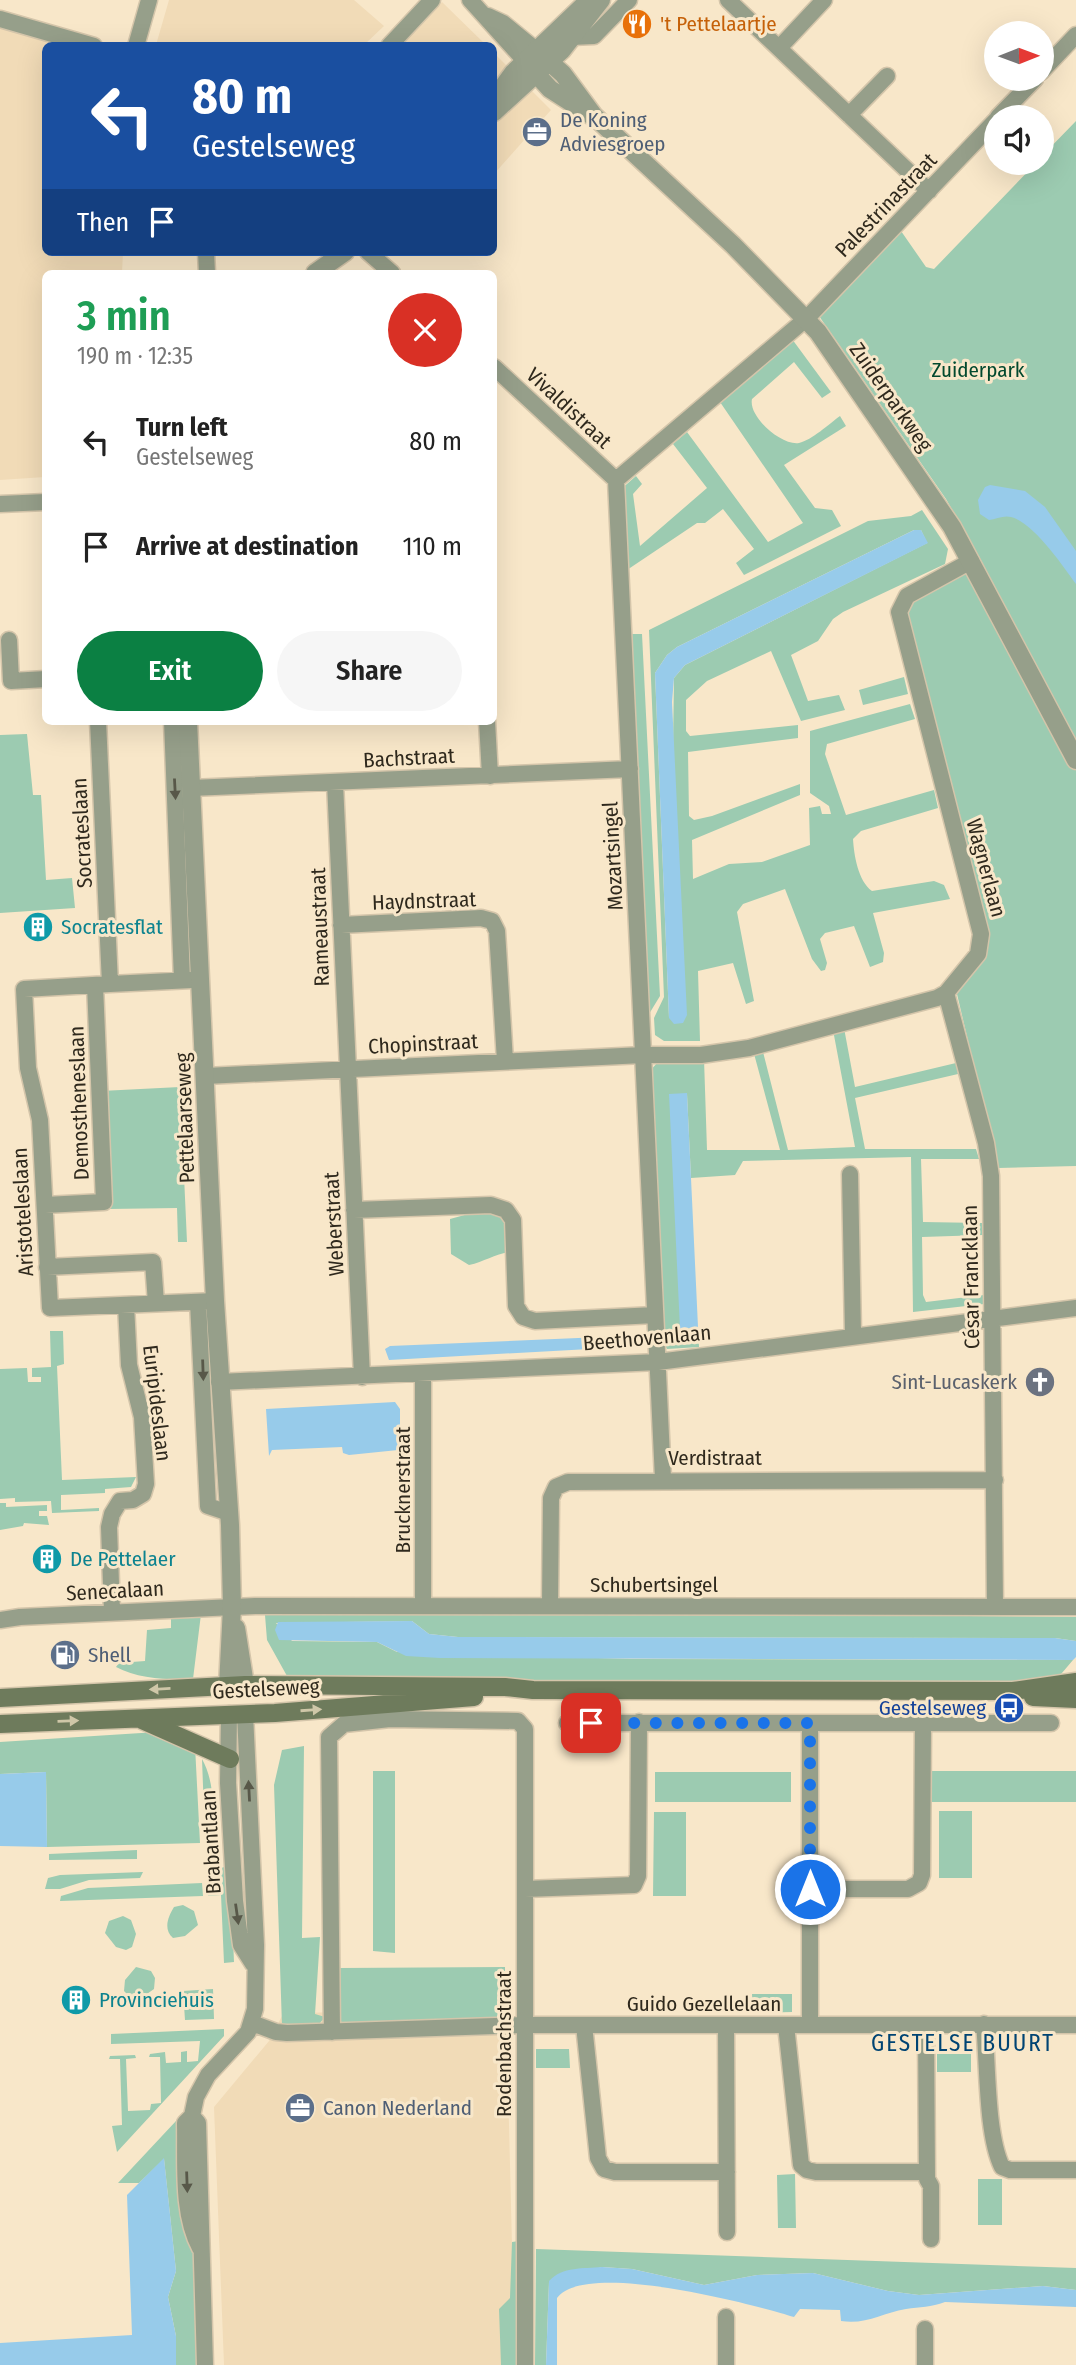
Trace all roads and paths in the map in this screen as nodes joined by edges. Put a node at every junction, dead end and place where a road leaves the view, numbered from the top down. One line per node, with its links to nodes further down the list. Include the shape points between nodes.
1 (149, 0): 13 (street)
2 (432, 0): 14 (street)
3 (470, 0): 17 (street, Zuiderparkweg)
4 (589, 0): 17 (street)
5 (600, 0): 11 (street)
6 (629, 0): 11 (street, via 594,36)
7 (728, 0): 15 (street)
8 (824, 0): 15 (street)
9 (0, 19): 12 (street)
10 (1076, 35): 16 (street)
11 (571, 37): 17 (street)
12 (80, 42)
13 (137, 42)
14 (393, 42)
15 (779, 48): 23 (street)
16 (1054, 58)
17 (537, 62): 20 (street); 22 (street); 32 (street, Zuiderparkweg, via 550,89 594,116)
18 (887, 76): 23 (street)
19 (1024, 91): 21 (street, Palestrinastraat)
20 (497, 96)
21 (1010, 105)
22 (497, 109)
23 (849, 115): 25 (street)
24 (984, 133): 25 (street, Palestrinastraat)
25 (929, 191): 32 (street, Palestrinastraat)
26 (339, 256): 29 (street)
27 (349, 256): 30 (street)
28 (373, 256): 31 (street)
29 (319, 270)
30 (335, 270)
31 (389, 270)
32 (807, 318): 34 (street); 37 (street, Zuiderparkweg)
33 (497, 370): 34 (street, Vivaldistraat)
34 (616, 480): 45 (street, Mozartsingel)
35 (42, 502): 36 (street)
36 (0, 504)
37 (971, 561): 44 (street, Zuiderparkweg); 52 (street, Wagnerlaan, via 907,596 899,612 982,941 978,954)
38 (9, 640): 39 (street, via 11,681)
39 (42, 679)
40 (99, 725): 51 (street, Socrateslaan)
41 (172, 725): 50 (street, Pettelaarseweg, one-way to 50)
42 (188, 725): 48 (street, Pettelaarseweg)
43 (487, 725): 46 (street)
44 (1076, 760)
45 (630, 769): 46 (street, Bachstraat); 53 (street, Mozartsingel)
46 (489, 776): 47 (street, Bachstraat)
47 (335, 783): 48 (street, Bachstraat); 49 (street, Rameaustraat)
48 (191, 788): 50 (street, Pettelaarseweg)
49 (341, 925): 54 (street, Haydnstraat, via 492,920 498,931); 55 (street, Rameaustraat)
50 (191, 980): 51 (street); 56 (street, Pettelaarseweg)
51 (103, 984): 58 (street, Demostheneslaan, via 104,1202); 58 (street, Aristoteleslaan, via 24,989 28,1068 40,1120)
52 (946, 993): 53 (street, via 748,1048 701,1055); 66 (street, César Francklaan, via 991,1176)
53 (643, 1055): 54 (street, Chopinstraat); 65 (street, Mozartsingel)
54 (505, 1061): 55 (street, Chopinstraat)
55 (348, 1069): 56 (street, Chopinstraat); 59 (street, Weberstraat)
56 (206, 1076): 61 (street, Pettelaarseweg)
57 (850, 1174): 67 (street)
58 (45, 1205): 60 (street, Aristoteleslaan)
59 (354, 1210): 65 (street, via 506,1209 513,1220 516,1306 523,1317 535,1321); 70 (street, Weberstraat)
60 (47, 1267): 62 (street, via 153,1262); 63 (street, Aristoteleslaan, via 50,1308)
61 (206, 1302): 62 (street); 71 (street, Pettelaarseweg); 74 (street, Pettelaarseweg, one-way to 74, via 208,1506)
62 (156, 1303): 63 (street)
63 (126, 1305): 80 (street, Euripideslaan, via 129,1366 142,1418 146,1484 143,1494 120,1501 111,1514)
64 (1076, 1308): 66 (street, Beethovenlaan)
65 (655, 1315): 68 (street, Mozartsingel)
66 (993, 1317): 67 (street, Beethovenlaan); 73 (street, César Francklaan)
67 (853, 1335): 68 (street, Beethovenlaan)
68 (658, 1362): 69 (street, Beethovenlaan); 72 (street, Mozartsingel)
69 (423, 1373): 70 (street, Beethovenlaan); 75 (street, Brucknerstraat)
70 (362, 1377): 71 (street, Beethovenlaan)
71 (219, 1382): 74 (street, Pettelaarseweg)
72 (663, 1479): 73 (street, Verdistraat); 76 (street, Verdistraat, via 568,1482 556,1487 551,1498)
73 (995, 1480): 78 (street, César Francklaan)
74 (229, 1513): 77 (street, Pettelaarseweg)
75 (424, 1606): 76 (street, Schubertsingel); 77 (street, Schubertsingel)
76 (551, 1606): 78 (street, Schubertsingel)
77 (232, 1607): 80 (street, Senecalaan); 83 (street, Pettelaarseweg)
78 (995, 1607): 79 (street, Schubertsingel)
79 (1076, 1607)
80 (112, 1612): 81 (street, Senecalaan)
81 (0, 1620)
82 (1076, 1682): 85 (main road, Gestelseweg)
83 (236, 1686): 84 (main road, Gestelseweg, via 505,1686); 86 (main road, Gestelseweg, one-way to 86); 88 (main road)
84 (533, 1690): 85 (main road, Gestelseweg); 88 (main road, Gestelseweg, one-way to 84, via 506,1696)
85 (1013, 1691): 87 (main road, Gestelseweg, via 1028,1697)
86 (0, 1698)
87 (1076, 1699)
88 (237, 1714): 89 (main road, Gestelseweg); 96 (street, Brabantlaan); 99 (street, Brabantlaan, one-way to 88, via 256,1945)
89 (135, 1718): 95 (main road, Gestelseweg, one-way to 89); 96 (main road)
90 (567, 1723): 91 (street)
91 (639, 1723): 92 (street); 97 (street, via 638,1876 634,1885)
92 (810, 1723): 93 (street); 98 (street)
93 (923, 1723): 94 (street); 98 (street, via 919,1884 908,1889)
94 (1051, 1723)
95 (0, 1724)
96 (230, 1759): 99 (street, Brabantlaan, one-way to 99, via 235,1901 241,1945)
97 (525, 1889): 102 (street, Rodenbachstraat); 109 (street, Rodenbachstraat, via 523,1724 511,1719 390,1719 344,1724 329,1737)
98 (810, 1889): 106 (street)
99 (253, 1964): 100 (street, Brabantlaan)
100 (252, 2023): 109 (street, Guido Gezellelaan, via 276,2032); 117 (street, via 199,2089 192,2116 185,2123 188,2203 200,2248)
101 (984, 2024): 107 (street, Guido Gezellelaan); 108 (street, Guido Gezellelaan); 110 (street, via 993,2129 1002,2167)
102 (525, 2025): 103 (street, Guido Gezellelaan); 109 (street, Guido Gezellelaan); 118 (street, Rodenbachstraat)
103 (584, 2025): 104 (street, Guido Gezellelaan); 111 (street, via 598,2158 604,2169)
104 (726, 2025): 105 (street, Guido Gezellelaan); 111 (street)
105 (786, 2025): 106 (street, Guido Gezellelaan); 112 (street, via 800,2165 816,2172)
106 (810, 2025): 107 (street, Guido Gezellelaan)
107 (926, 2025): 112 (street)
108 (1076, 2025)
109 (332, 2032)
110 (1076, 2170)
111 (727, 2172): 113 (street)
112 (926, 2172): 114 (street, via 931,2186)
113 (727, 2232)
114 (931, 2239)
115 (726, 2317): 119 (street)
116 (925, 2329): 120 (street)
117 (205, 2365)
118 (525, 2365)
119 (726, 2365)
120 (925, 2365)

